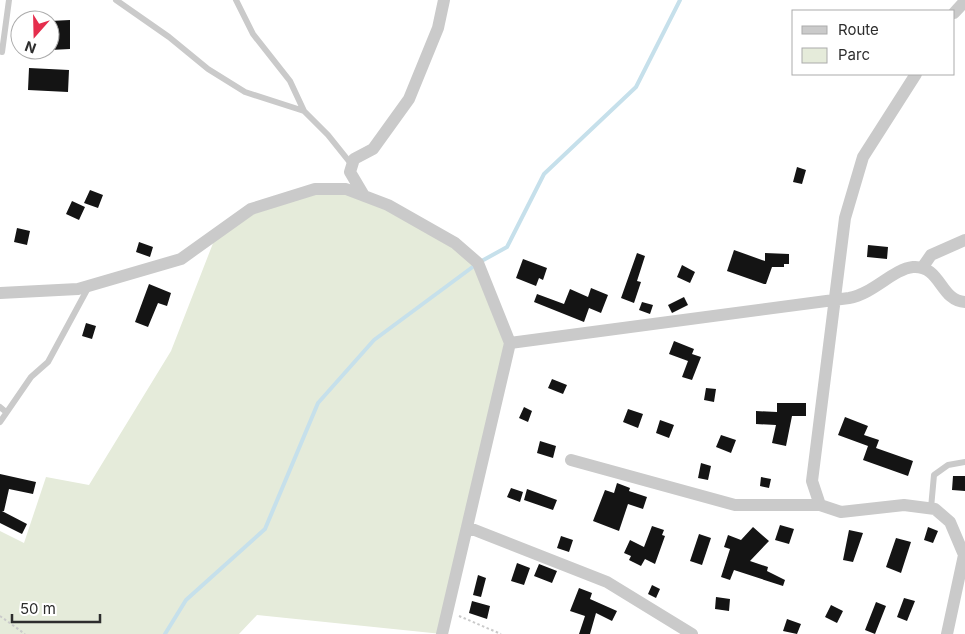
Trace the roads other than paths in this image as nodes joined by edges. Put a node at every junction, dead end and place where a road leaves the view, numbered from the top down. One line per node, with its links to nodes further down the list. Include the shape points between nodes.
1 (9, 0): 7 (lane)
2 (116, 0): 9 (lane, via 169,36 208,69 245,92)
3 (236, 0): 9 (lane, via 253,34 290,80)
4 (444, 0): 10 (street, via 438,28 409,99 373,148 354,160)
5 (965, 1): 6 (street)
6 (955, 12)
7 (2, 52)
8 (915, 75): 16 (street, via 863,158 845,218)
9 (304, 111): 10 (lane)
10 (352, 166): 11 (street, via 350,172)
11 (363, 194): 14 (street, via 346,189 315,189 250,208 180,259); 18 (street, via 455,243 478,263)
12 (965, 240): 13 (street, via 931,255)
13 (922, 268): 16 (street, via 907,269 858,296); 17 (street, via 937,277 953,300)
14 (90, 286): 15 (street); 20 (lane, via 48,362 32,377)
15 (0, 293)
16 (833, 300): 18 (street); 24 (street, via 812,481)
17 (965, 302)
18 (510, 343): 26 (street)
19 (0, 407): 20 (lane)
20 (6, 412): 21 (lane)
21 (0, 422)
22 (571, 460): 24 (street, via 734,506)
23 (965, 462): 25 (lane, via 948,465 934,475)
24 (820, 505): 25 (street, via 841,512 904,505)
25 (931, 508): 27 (street, via 950,522)
26 (467, 527): 28 (street); 29 (street, via 607,582)
27 (964, 554): 30 (street)
28 (442, 634)
29 (692, 634)
30 (947, 634)

